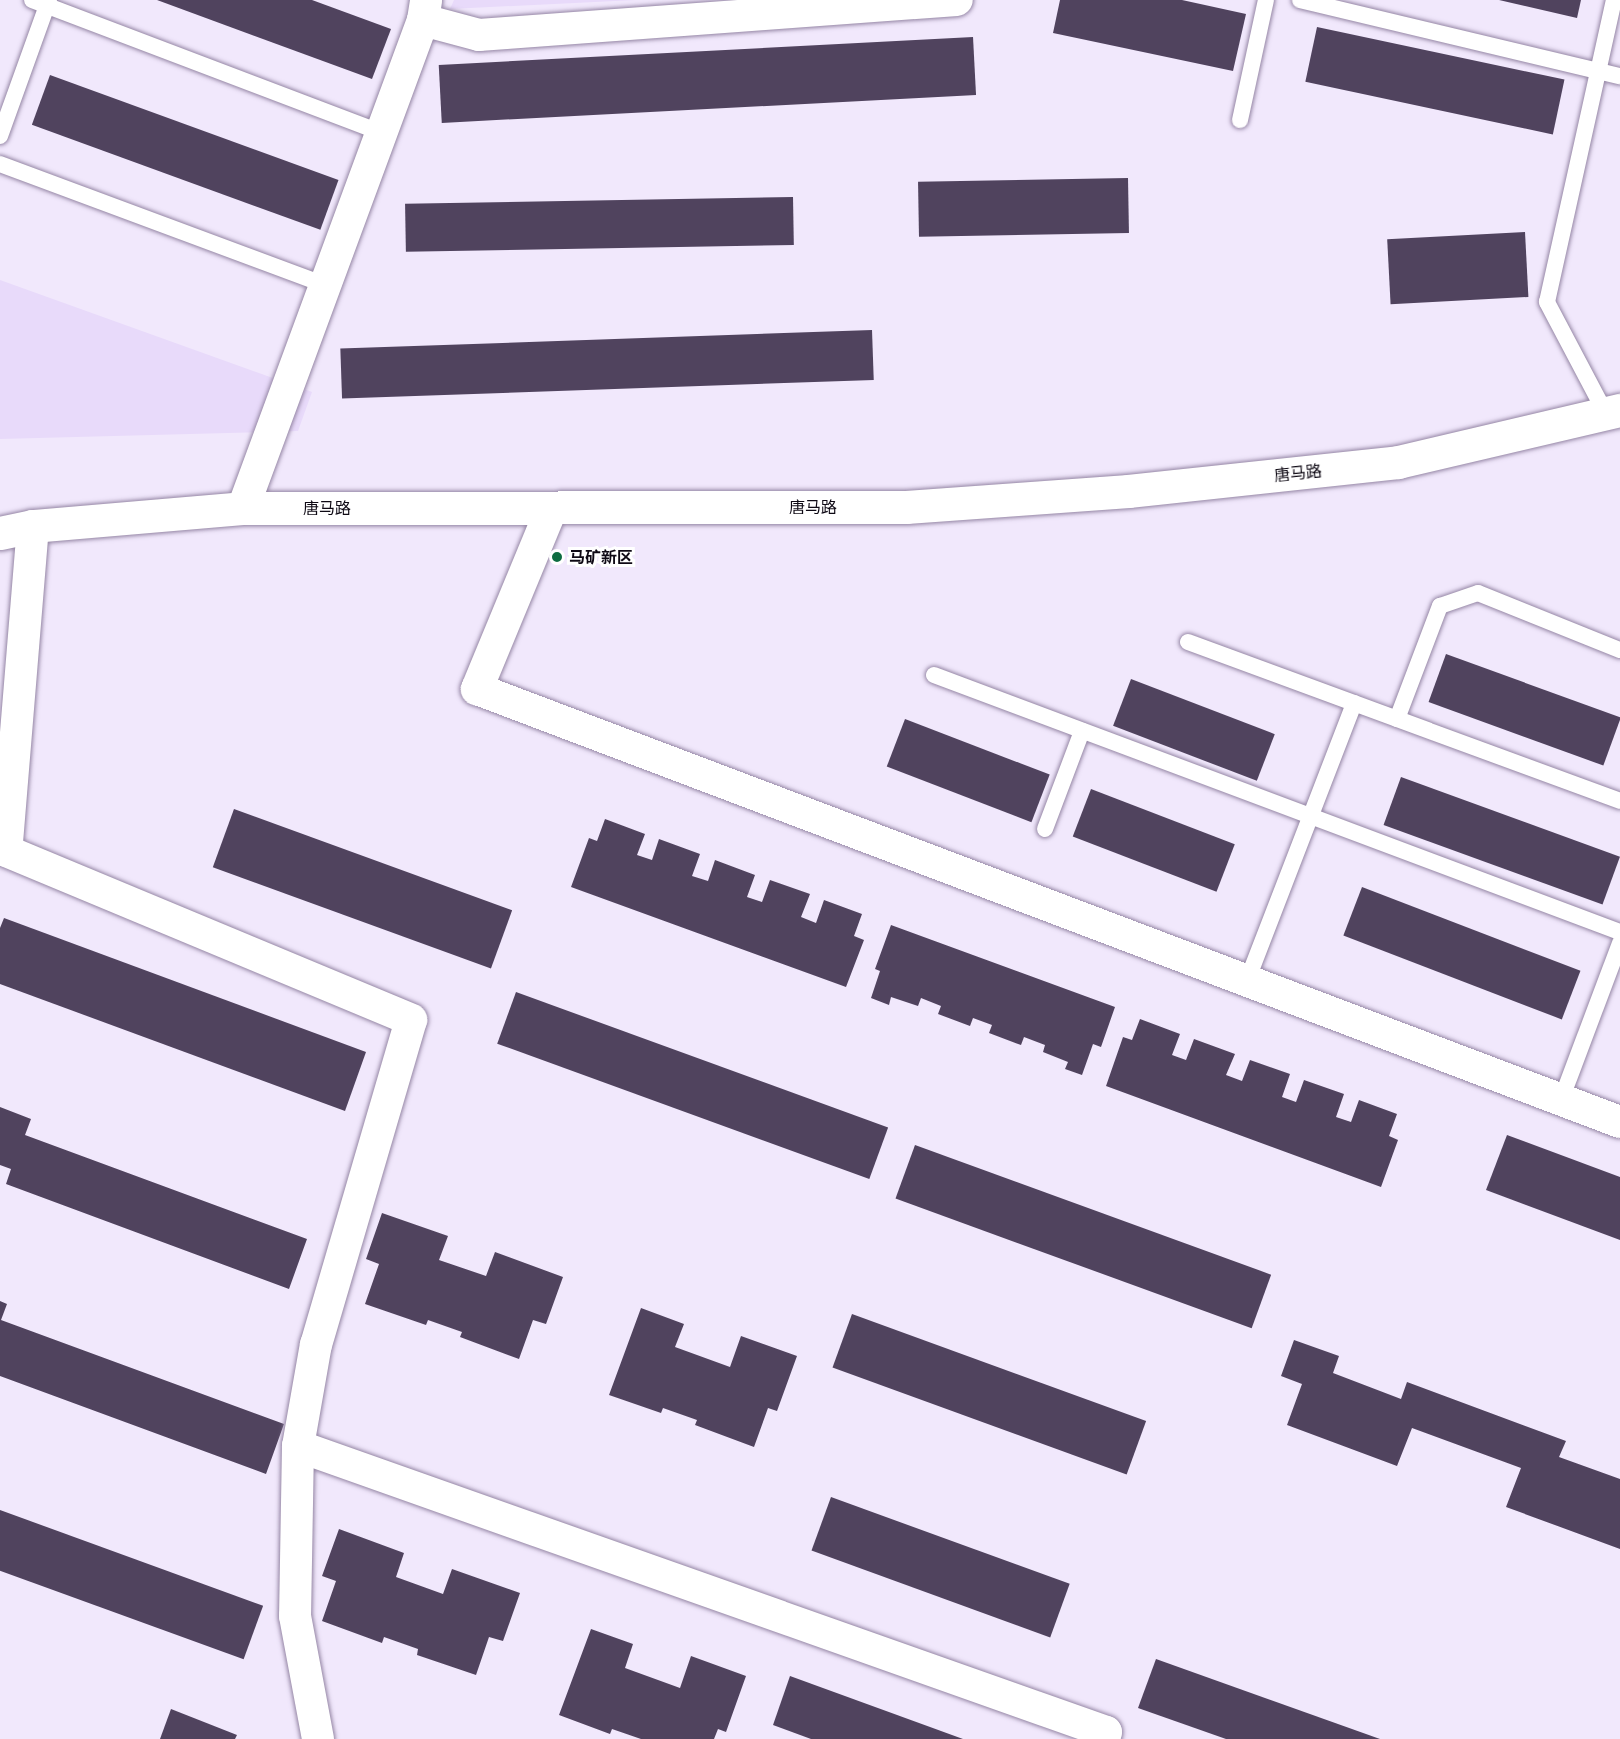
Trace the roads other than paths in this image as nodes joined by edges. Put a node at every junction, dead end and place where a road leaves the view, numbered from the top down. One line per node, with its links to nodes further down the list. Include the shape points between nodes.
1 (957, 0): 6 (street, via 479,35)
2 (1266, 0): 9 (lane)
3 (1300, 0): 7 (lane)
4 (1614, 0): 7 (lane)
5 (43, 2): 10 (lane); 11 (lane)
6 (425, 10): 10 (street)
7 (1599, 71): 8 (lane); 14 (lane, via 1547,302)
8 (1620, 76)
9 (1240, 120)
10 (382, 133): 13 (street)
11 (0, 136)
12 (0, 164): 13 (lane)
13 (325, 285): 15 (street)
14 (1613, 412): 16 (main road, 唐马路, via 1398,462 1128,491 906,507)
15 (243, 508): 16 (main road, 唐马路); 17 (main road, 唐马路)
16 (551, 510): 31 (street, via 477,689)
17 (33, 526): 18 (main road, 唐马路); 28 (street)
18 (0, 533)
19 (1188, 642): 22 (lane)
20 (1620, 650): 23 (lane, via 1478,593 1440,606)
21 (934, 675): 24 (lane)
22 (1354, 703): 23 (lane); 26 (lane)
23 (1397, 719): 25 (lane)
24 (1082, 730): 26 (lane); 27 (lane)
25 (1620, 801)
26 (1311, 816): 29 (lane); 31 (lane)
27 (1045, 829)
28 (3, 852): 34 (street, via 411,1020 316,1344)
29 (1620, 932)
30 (1620, 943): 32 (lane)
31 (1247, 981): 32 (street)
32 (1561, 1100): 33 (street)
33 (1620, 1122)
34 (298, 1446): 35 (street, via 295,1616); 36 (street, via 1106,1732)
35 (318, 1739)
36 (1104, 1739)

